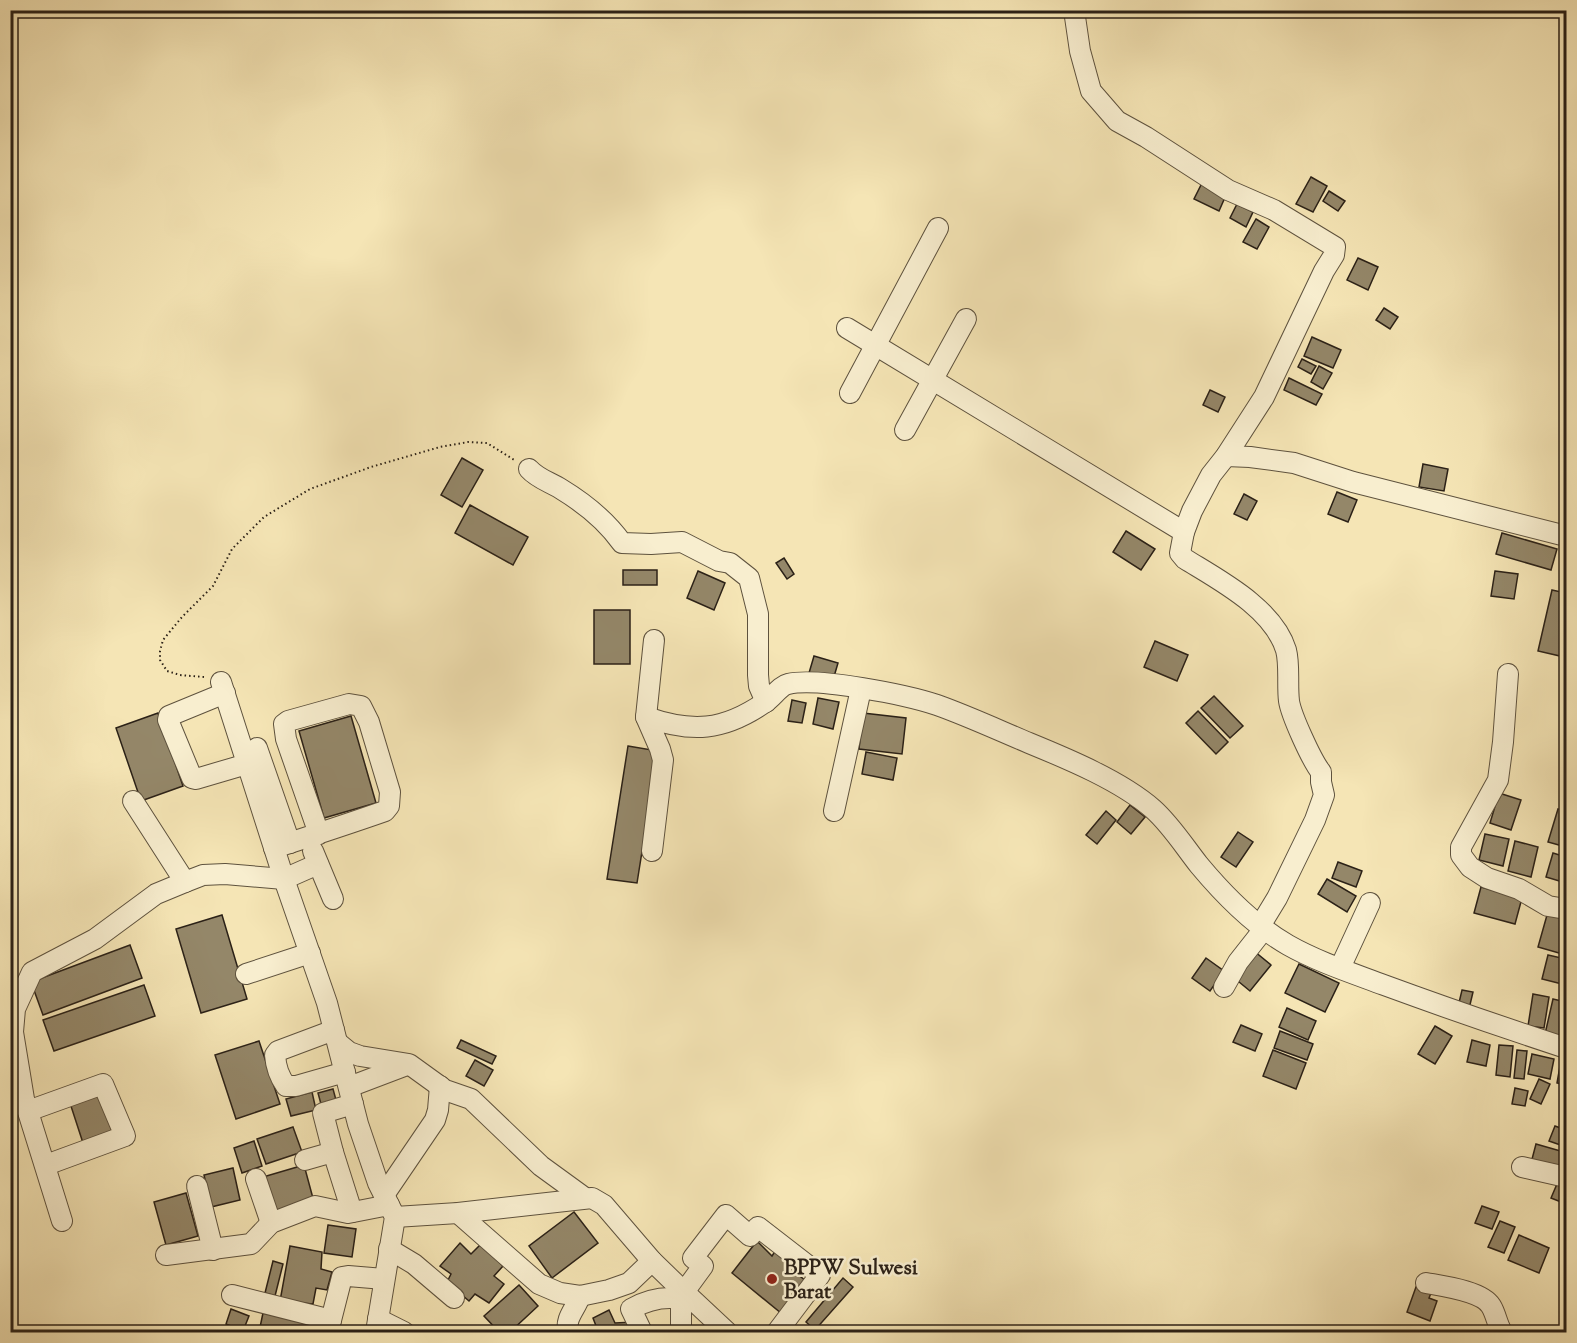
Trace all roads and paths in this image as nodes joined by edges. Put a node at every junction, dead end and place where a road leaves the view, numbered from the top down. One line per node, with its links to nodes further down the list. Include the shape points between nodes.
1 (1074, 10): 9 (street, via 1091,91 1117,121 1228,190 1274,210 1335,247 1264,397)
2 (938, 228): 5 (street)
3 (966, 319): 6 (street)
4 (847, 328): 5 (street)
5 (875, 345): 6 (street); 7 (street)
6 (933, 380): 8 (street); 11 (street)
7 (849, 393)
8 (905, 430)
9 (1226, 456): 11 (street, via 1211,476); 12 (street, via 1294,463 1353,482)
10 (529, 469): 15 (path, via 487,443 440,447 310,489 264,517 232,549 213,586 176,625 160,651 167,671 215,678); 17 (street, via 588,508 622,543 682,542 730,564 749,578 758,614 758,675)
11 (1184, 532): 31 (street, via 1180,553 1185,559 1259,609 1279,636 1286,651 1289,705 1321,772 1324,795 1315,820)
12 (1566, 536)
13 (654, 640): 18 (street)
14 (1508, 674): 30 (street, via 1498,780 1461,847 1461,855 1470,867 1487,878 1519,889 1537,902)
15 (223, 688): 20 (street); 20 (street, via 168,720 192,778)
16 (861, 689): 17 (street, via 800,682 784,685); 22 (street); 31 (street, via 935,704 1109,780 1151,807 1234,904)
17 (765, 702): 18 (street, via 728,722 710,726 673,726)
18 (646, 717): 25 (street, via 663,760)
19 (286, 739): 20 (street); 24 (street); 24 (street, via 283,729 288,721 349,704 361,706 390,792 385,812)
20 (249, 755): 23 (street)
21 (133, 801): 27 (street)
22 (834, 811)
23 (282, 846): 24 (street); 26 (street)
24 (316, 849): 26 (street); 28 (street)
25 (652, 851)
26 (284, 879): 27 (street, via 225,874 203,875); 32 (street)
27 (185, 882): 41 (street, via 156,894 95,939 32,972 15,1009 13,1032)
28 (333, 899)
29 (1370, 903): 33 (street)
30 (1566, 909)
31 (1262, 927): 33 (street, via 1287,945); 35 (street)
32 (309, 953): 34 (street); 36 (street)
33 (1340, 968): 37 (street)
34 (246, 974)
35 (1224, 987)
36 (336, 1036): 38 (street, via 349,1052); 40 (street); 40 (street, via 278,1051 276,1066 286,1086)
37 (1566, 1048)
38 (409, 1065): 39 (street); 40 (street)
39 (440, 1086): 49 (street, via 471,1099 541,1166); 50 (street, via 435,1120)
40 (349, 1087): 42 (street, via 323,1113); 50 (street, via 378,1183)
41 (28, 1111): 44 (street); 44 (street, via 103,1084 125,1136)
42 (333, 1152): 43 (street); 51 (street)
43 (305, 1160)
44 (46, 1165): 53 (street)
45 (1521, 1167): 46 (street)
46 (1566, 1177)
47 (256, 1179): 54 (street)
48 (197, 1186): 56 (street)
49 (585, 1198): 52 (street); 58 (street, via 604,1205)
50 (389, 1206): 51 (street); 52 (street); 55 (street)
51 (352, 1212): 54 (street, via 315,1206)
52 (458, 1213): 64 (street, via 539,1284)
53 (62, 1221)
54 (272, 1223): 56 (street, via 251,1244)
55 (389, 1249): 59 (street); 65 (street, via 414,1264)
56 (213, 1250): 57 (street)
57 (165, 1255)
58 (652, 1262): 61 (street, via 629,1283); 62 (street)
59 (384, 1279): 67 (street, via 342,1277); 68 (street)
60 (1426, 1283): 75 (street, via 1464,1290 1486,1301)
61 (609, 1290): 64 (street); 66 (street)
62 (682, 1293): 66 (street); 72 (street); 73 (street); 74 (street, via 703,1266 693,1258 726,1215 750,1236 758,1227 820,1275)
63 (232, 1295): 67 (street)
64 (580, 1296): 70 (street, via 569,1315)
65 (454, 1298)
66 (632, 1309): 71 (street)
67 (330, 1326)
68 (377, 1326): 69 (street)
69 (404, 1332)
70 (568, 1332)
71 (642, 1332)
72 (681, 1332)
73 (728, 1332)
74 (777, 1332)
75 (1502, 1332)

